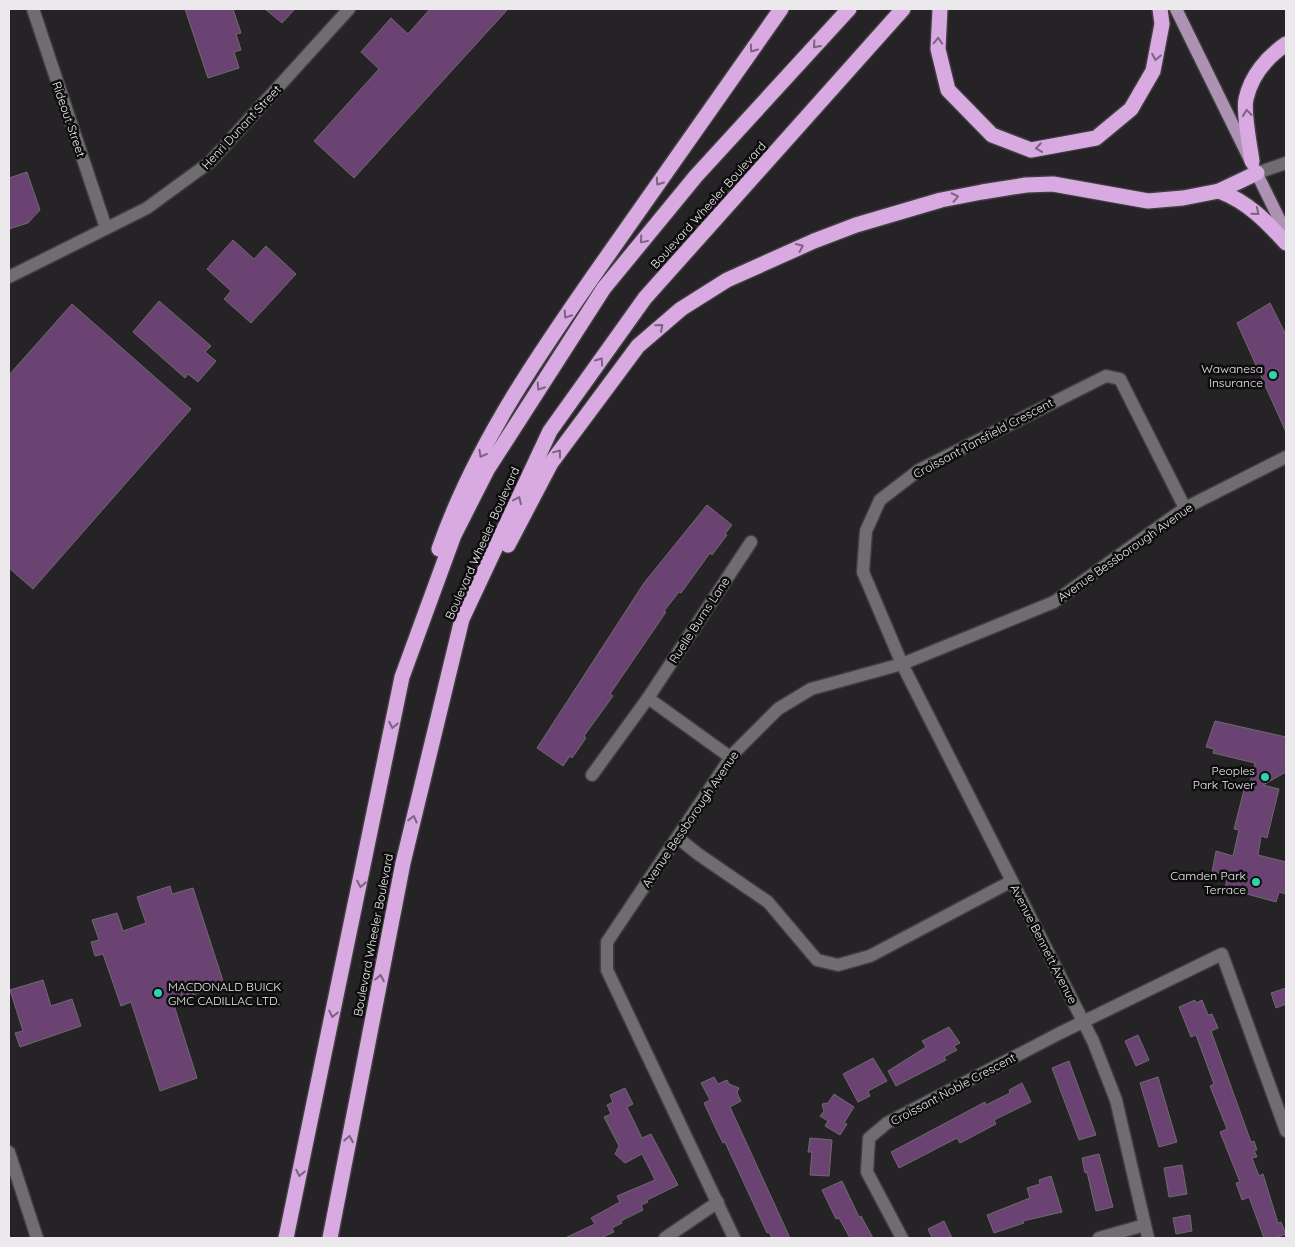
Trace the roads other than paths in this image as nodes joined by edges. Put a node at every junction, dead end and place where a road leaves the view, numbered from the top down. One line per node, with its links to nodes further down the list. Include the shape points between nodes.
1 (32, 9): 13 (street, Rideout Street)
2 (349, 9): 13 (street, Henri Dunant Street, via 210,162 165,197)
3 (781, 9): 22 (highway, one-way to 22, via 518,389 450,518 416,615)
4 (849, 9): 22 (highway, Boulevard Wheeler Boulevard, one-way to 22, via 696,176 604,288 487,470 454,535)
5 (903, 9): 21 (highway, Boulevard Wheeler Boulevard, one-way to 5, via 462,619 550,431 645,298)
6 (940, 9): 7 (highway, one-way to 6, via 1162,24 1154,71 1131,109 1096,138 1031,150 992,135 948,90 938,48)
7 (1160, 9)
8 (1176, 9): 11 (main road)
9 (1286, 44): 11 (highway, one-way to 9, via 1245,100 1257,72)
10 (1286, 163): 11 (street)
11 (1254, 167): 12 (highway); 14 (main road)
12 (1219, 191): 15 (highway, one-way to 15, via 1236,197 1258,212); 21 (highway, one-way to 12, via 484,588 551,463 638,346 681,309 728,280 856,225 941,200 1026,185 1053,184 1148,201)
13 (106, 228): 16 (street, Henri Dunant Street)
14 (1286, 232)
15 (1286, 243)
16 (9, 277)
17 (1286, 457): 18 (street, Avenue Bessborough Avenue)
18 (1185, 508): 20 (street, Avenue Bessborough Avenue, via 1054,602); 20 (street, Croissant Tansfield Crescent, via 1120,379 1106,376 919,470 880,500 866,531 863,572)
19 (751, 542): 23 (street, Ruelle Burns Lane)
20 (902, 664): 24 (street, Avenue Bessborough Avenue, via 811,689 778,709); 27 (street, Avenue Bennett Avenue)
21 (450, 668): 35 (highway, Boulevard Wheeler Boulevard, one-way to 21, via 403,863)
22 (402, 677): 34 (highway, Boulevard Wheeler Boulevard, one-way to 34)
23 (648, 698): 24 (street); 25 (street, Ruelle Burns Lane)
24 (730, 757): 26 (street, Avenue Bessborough Avenue)
25 (592, 775)
26 (678, 838): 27 (street, via 768,902 817,960 838,965 870,956); 31 (street, Avenue Bessborough Avenue, via 607,942 607,970)
27 (1012, 881): 28 (street, Avenue Bennett Avenue)
28 (1084, 1022): 29 (street, Croissant Noble Crescent, via 1222,954); 32 (street, Avenue Bennett Avenue, via 1116,1100); 38 (street, Croissant Noble Crescent, via 887,1123 869,1138 867,1172)
29 (1285, 1126)
30 (9, 1152): 33 (street)
31 (718, 1202): 36 (street); 37 (street, Avenue Bessborough Avenue)
32 (1145, 1225): 39 (street); 40 (street, Avenue Bennett Avenue)
33 (37, 1238)
34 (286, 1238)
35 (330, 1238)
36 (665, 1238)
37 (734, 1238)
38 (902, 1238)
39 (1099, 1238)
40 (1148, 1238)

